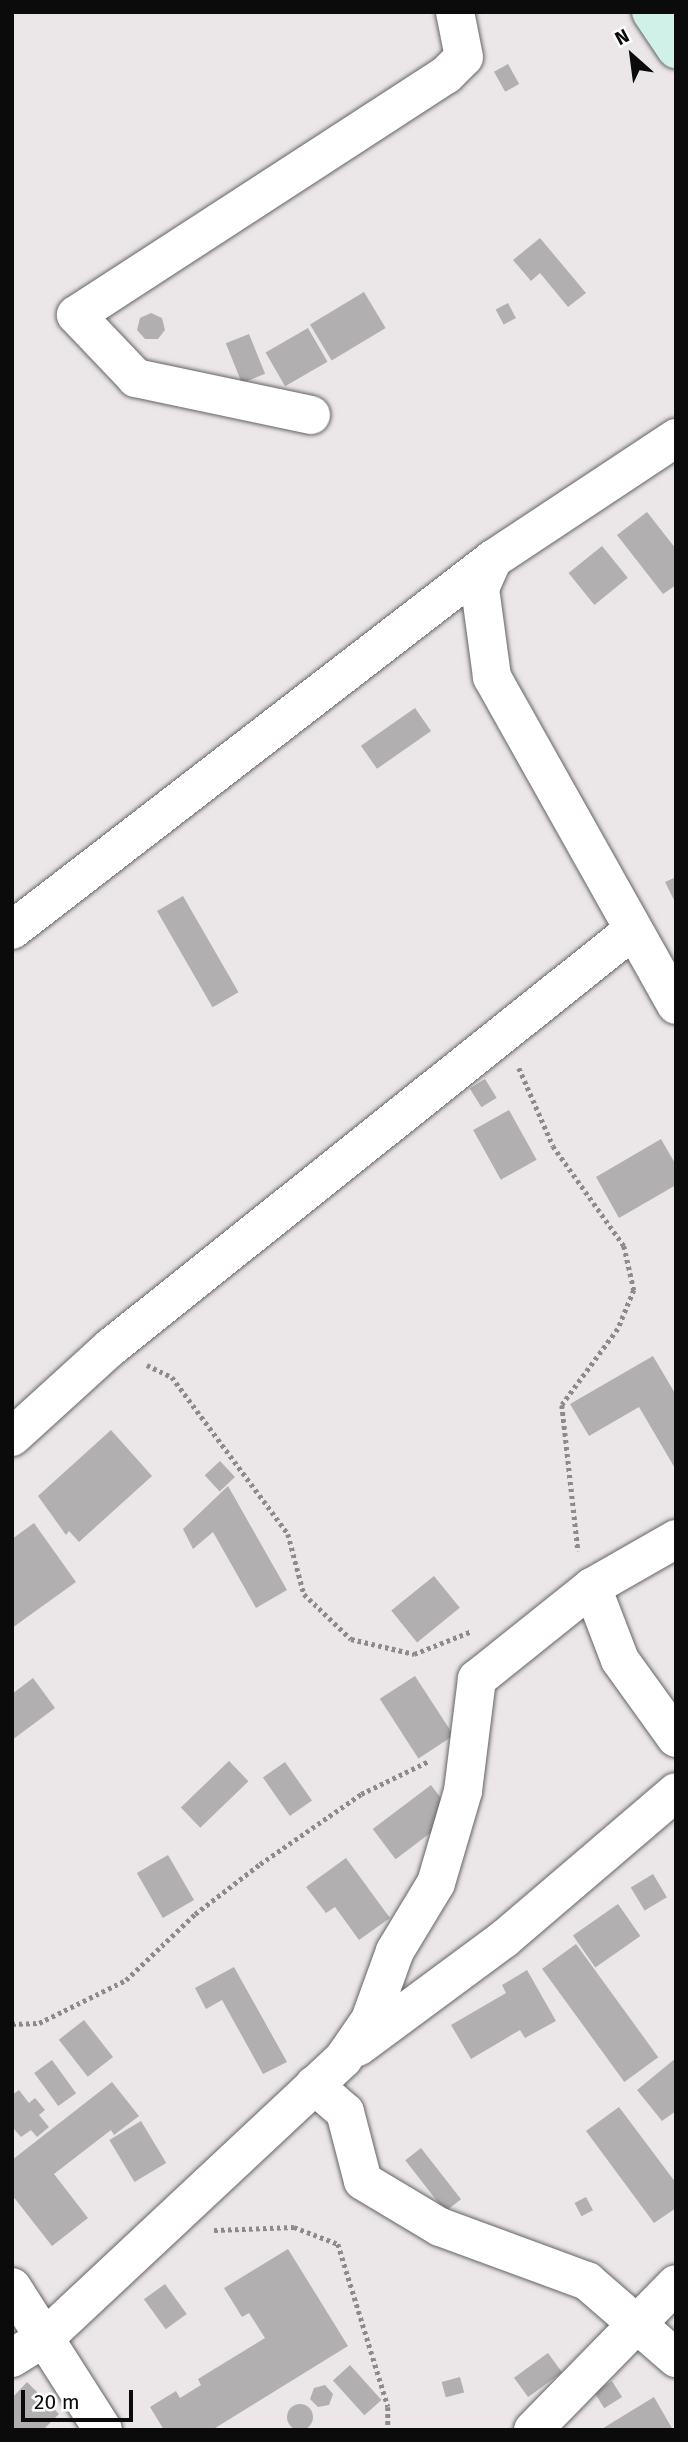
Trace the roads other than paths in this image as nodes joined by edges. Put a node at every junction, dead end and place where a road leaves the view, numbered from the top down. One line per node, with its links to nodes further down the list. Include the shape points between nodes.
1 (455, 12): 4 (street, via 464,57 446,75 76,315 136,378)
2 (651, 12): 3 (street)
3 (676, 48)
4 (311, 415)
5 (676, 438): 6 (street)
6 (493, 559): 7 (street); 8 (street, via 480,588 492,677)
7 (13, 929)
8 (632, 931): 9 (street); 10 (street, via 111,1347)
9 (676, 1005)
10 (12, 1437)
11 (676, 1539): 12 (street)
12 (592, 1587): 13 (street, via 620,1660); 15 (street, via 477,1679 463,1791 436,1883 395,1951 370,2020)
13 (676, 1738)
14 (676, 1792): 15 (street, via 505,1939)
15 (343, 2059): 16 (street)
16 (314, 2085): 19 (street, via 345,2112 363,2181 440,2227 587,2281); 20 (street)
17 (676, 2284): 19 (street)
18 (12, 2287): 20 (street)
19 (636, 2327): 22 (street); 24 (street)
20 (46, 2337): 21 (street); 23 (street)
21 (12, 2358)
22 (676, 2358)
23 (103, 2430)
24 (533, 2430)

